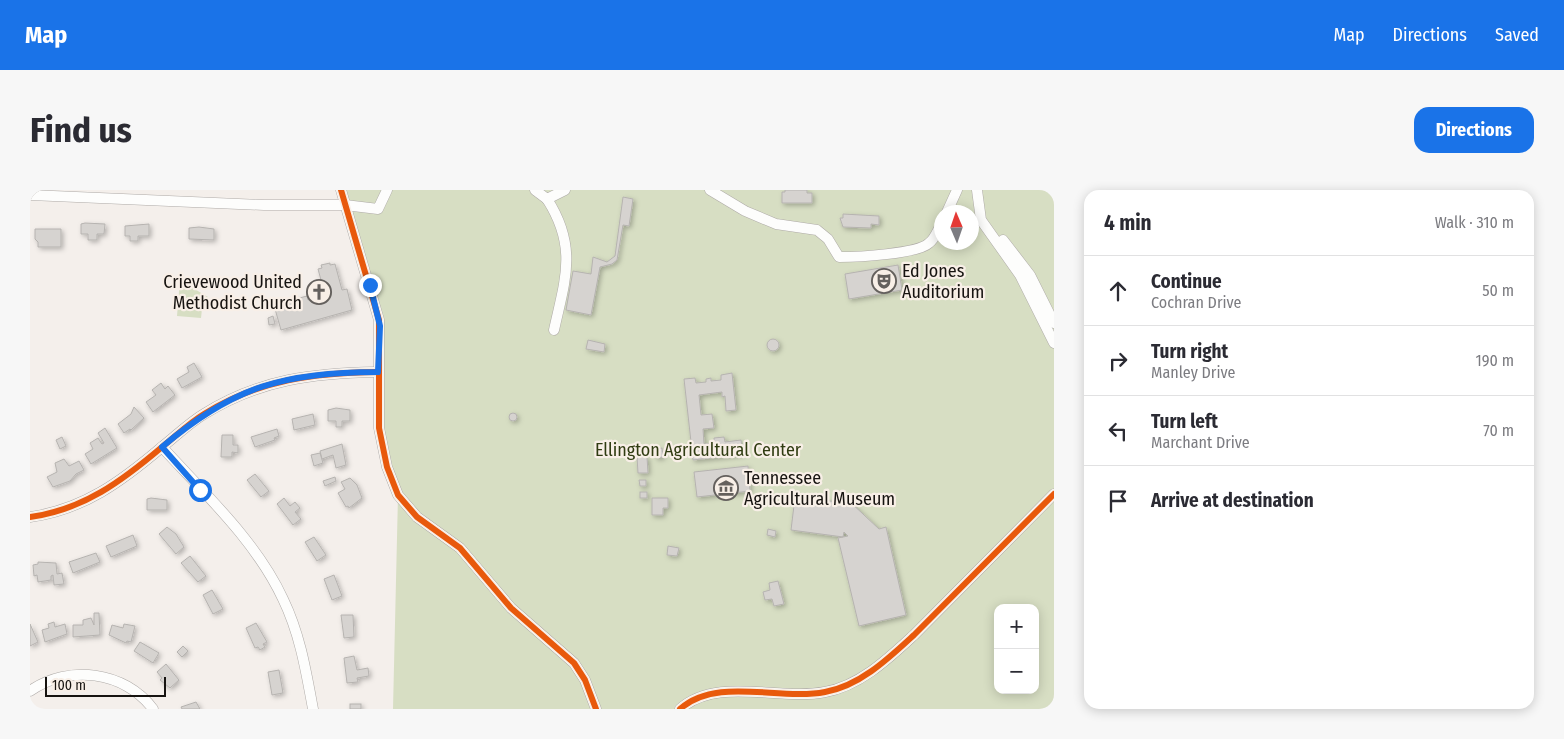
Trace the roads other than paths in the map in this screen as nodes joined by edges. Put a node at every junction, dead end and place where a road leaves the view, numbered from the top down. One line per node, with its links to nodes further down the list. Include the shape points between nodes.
1 (341, 190): 10 (street)
2 (387, 190): 10 (street, via 378,209)
3 (535, 190): 9 (street)
4 (565, 190): 9 (street)
5 (710, 190): 12 (street, via 776,224 817,230 828,239 840,257 922,248)
6 (958, 190): 11 (street)
7 (977, 190): 13 (street, via 985,227)
8 (30, 195): 10 (street, via 264,205)
9 (546, 200): 15 (street, via 562,234 568,260)
10 (345, 205): 17 (street, via 379,320)
11 (950, 205)
12 (934, 237)
13 (1012, 258): 14 (street, via 1030,275); 16 (street)
14 (1054, 323)
15 (554, 330)
16 (1054, 343)
17 (378, 372): 18 (street, via 308,375 266,385 203,414); 24 (street, via 381,444 401,500 471,559 518,615 579,669)
18 (162, 447): 20 (street, via 101,493 62,510); 23 (street, via 241,536 276,585 300,646)
19 (1054, 494): 25 (street, via 914,635 856,680 825,692 709,692 690,700)
20 (30, 517)
21 (30, 691): 22 (street, via 63,676 89,674 126,686 142,696)
22 (153, 709)
23 (312, 709)
24 (596, 709)
25 (680, 709)

